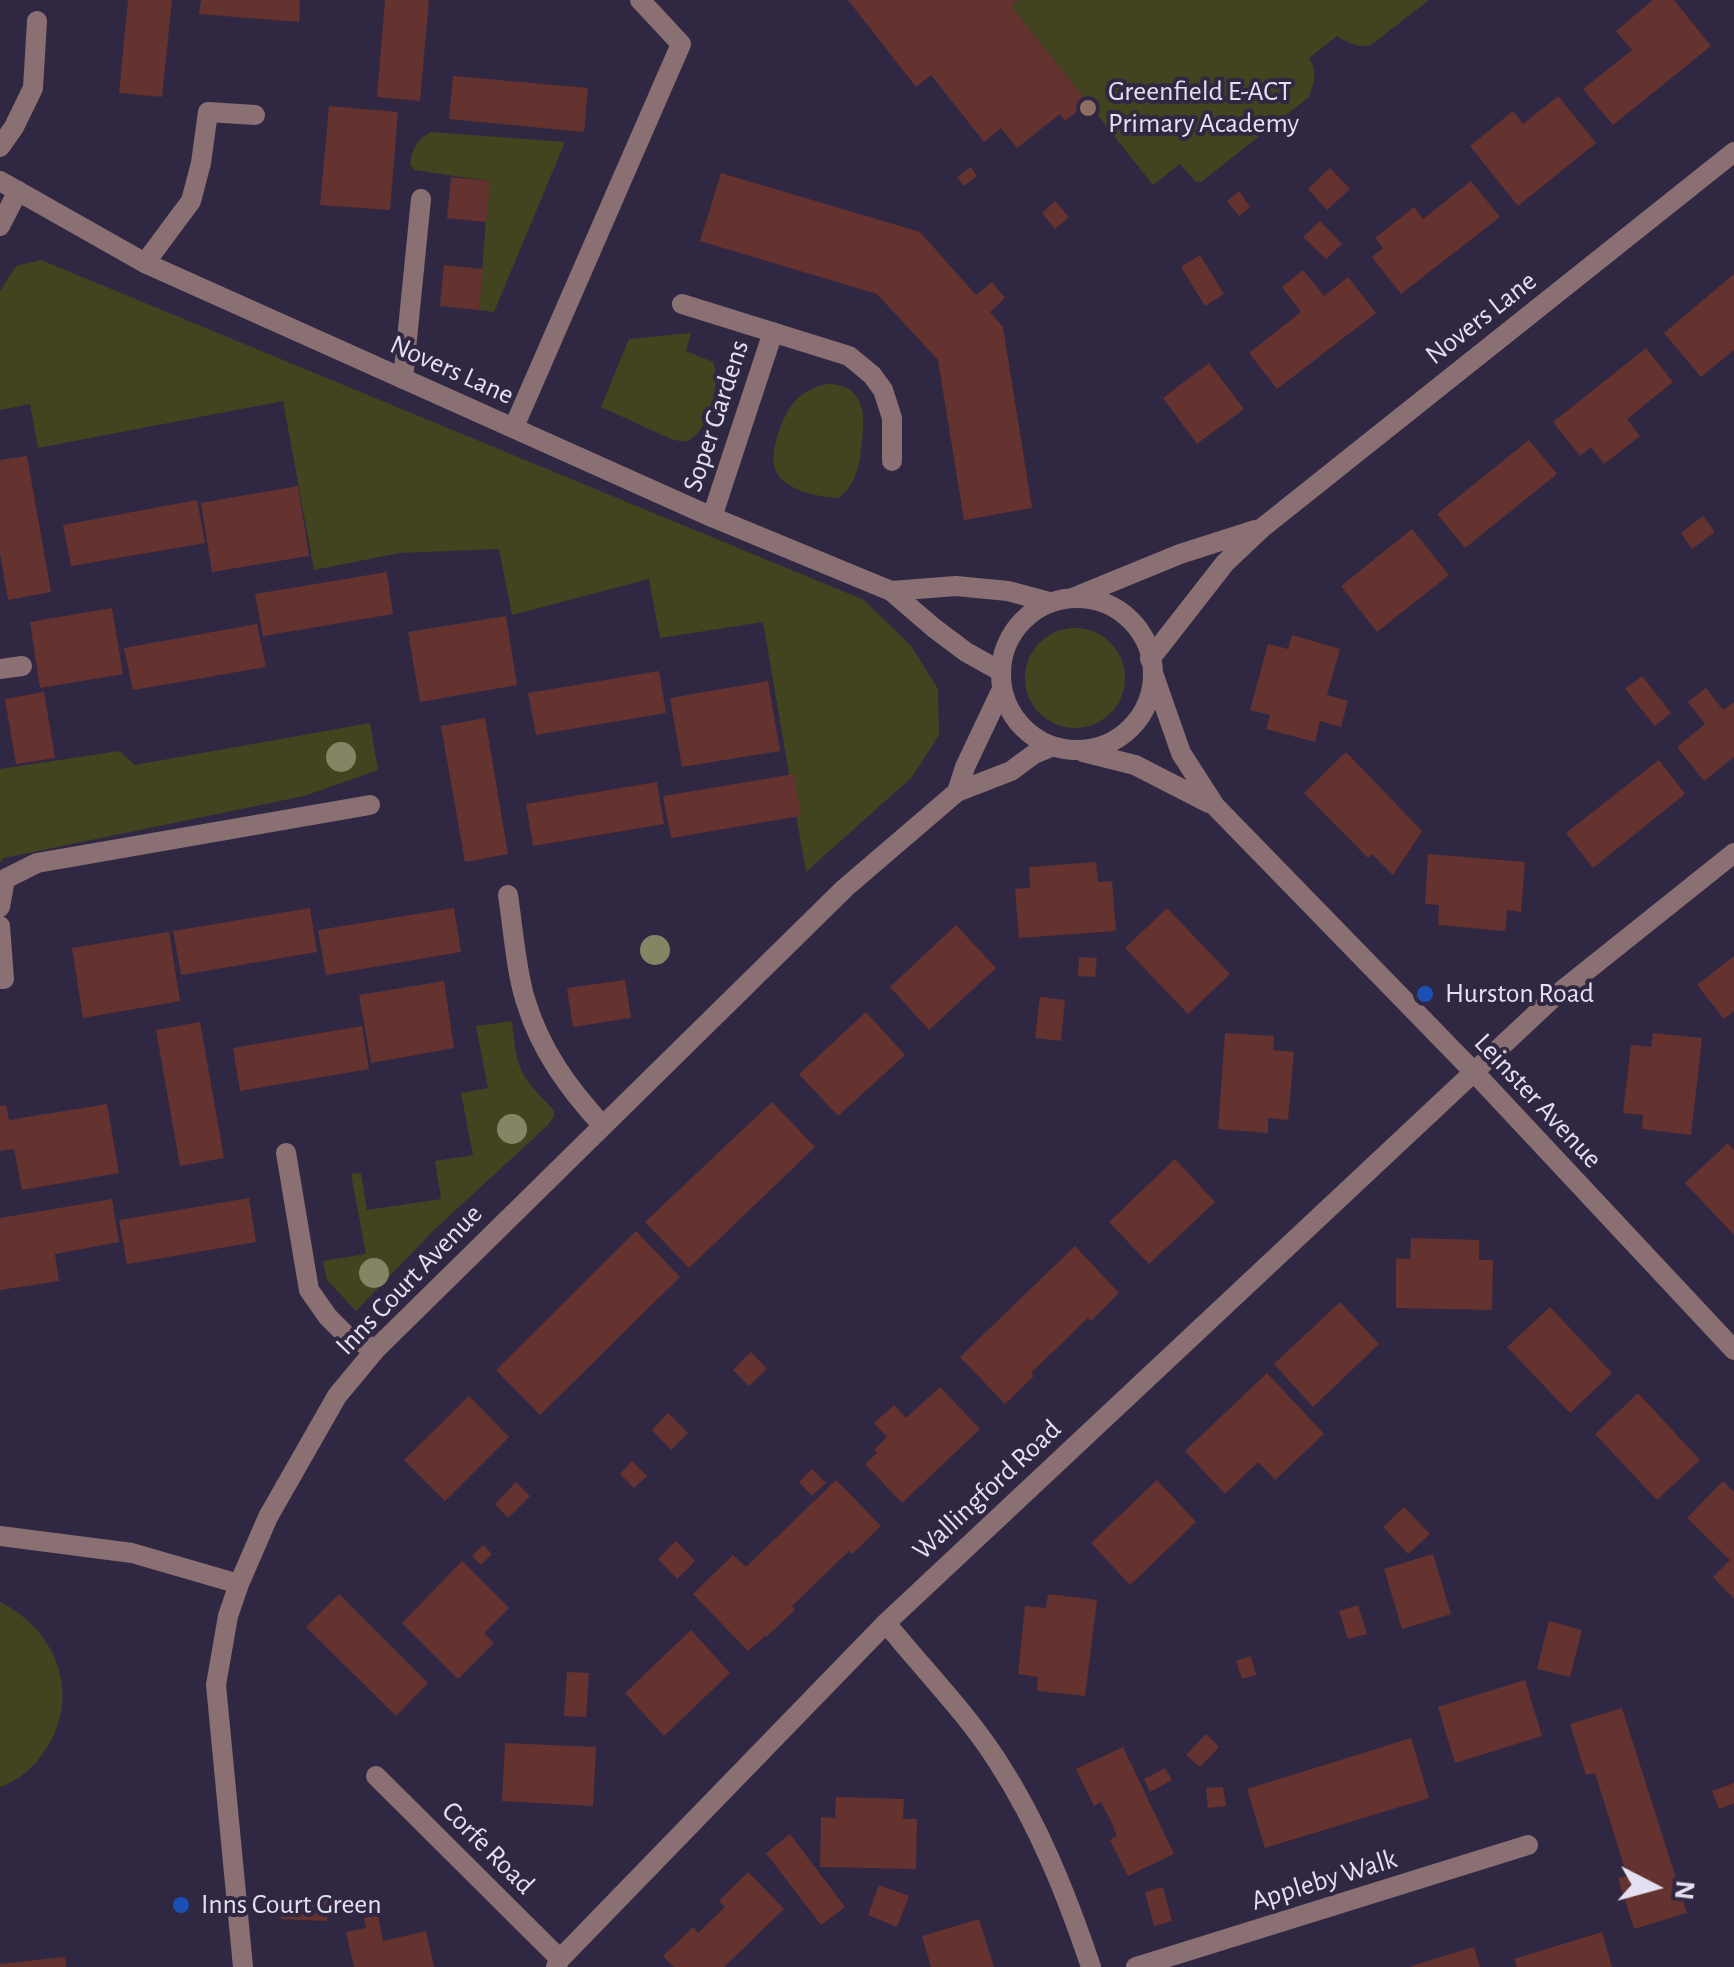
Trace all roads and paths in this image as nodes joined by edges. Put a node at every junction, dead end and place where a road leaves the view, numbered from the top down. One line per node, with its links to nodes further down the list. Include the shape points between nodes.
1 (640, 0): 13 (street, via 681,44)
2 (37, 21): 4 (street, via 33,88)
3 (255, 115): 9 (street, via 208,112 191,200)
4 (0, 147)
5 (1734, 152): 16 (street, Novers Lane)
6 (9, 186): 8 (street); 9 (street, Novers Lane)
7 (421, 199): 12 (street)
8 (0, 226)
9 (145, 262): 12 (street, Novers Lane)
10 (682, 304): 11 (street, Soper Gardens)
11 (773, 332): 14 (street, Soper Gardens, via 849,356 872,375 892,418); 15 (street, Soper Gardens)
12 (403, 378): 13 (street, Novers Lane)
13 (514, 428): 15 (street, Novers Lane)
14 (892, 461)
15 (712, 517): 17 (street, Novers Lane)
16 (1262, 528): 18 (street, Novers Lane); 21 (street, Novers Lane, via 1225,563)
17 (892, 591): 19 (street, Novers Lane, via 956,586); 23 (street, Novers Lane)
18 (1075, 596): 19 (street); 21 (street, via 1102,600 1135,623)
19 (1049, 602): 23 (street, via 1015,628 1004,650)
20 (22, 666): 22 (street)
21 (1152, 666): 25 (street, via 1149,699 1127,732 1103,746); 28 (street, Leinster Avenue, via 1181,753)
22 (0, 669)
23 (1001, 681): 24 (street, via 1020,726); 26 (street, Inns Court Avenue)
24 (1050, 747): 25 (street); 26 (street, Inns Court Avenue)
25 (1077, 750): 28 (street, Leinster Avenue, via 1135,765)
26 (957, 792): 35 (street, Inns Court Avenue, via 845,888)
27 (370, 806): 31 (street, via 37,863 5,879)
28 (1215, 806): 34 (street, Leinster Avenue)
29 (1734, 853): 34 (street, via 1555,996)
30 (508, 895): 35 (street, via 530,1014 548,1057)
31 (0, 907)
32 (0, 926): 33 (street)
33 (0, 980)
34 (1473, 1072): 38 (street, Leinster Avenue); 41 (street, Wallingford Road)
35 (603, 1126): 37 (street, Inns Court Avenue)
36 (286, 1153): 37 (street, via 310,1290 347,1336)
37 (376, 1349): 40 (street, Inns Court Avenue, via 319,1426)
38 (1734, 1350)
39 (0, 1536): 40 (street, via 132,1552)
40 (238, 1584): 45 (street, Inns Court Avenue, via 216,1686)
41 (886, 1623): 44 (street, Wallingford Road); 46 (street, via 999,1762 1058,1875)
42 (376, 1776): 44 (street, Corfe Road)
43 (1528, 1844): 47 (street, Appleby Walk)
44 (558, 1963)
45 (242, 1967)
46 (1090, 1967)
47 (1136, 1967)

